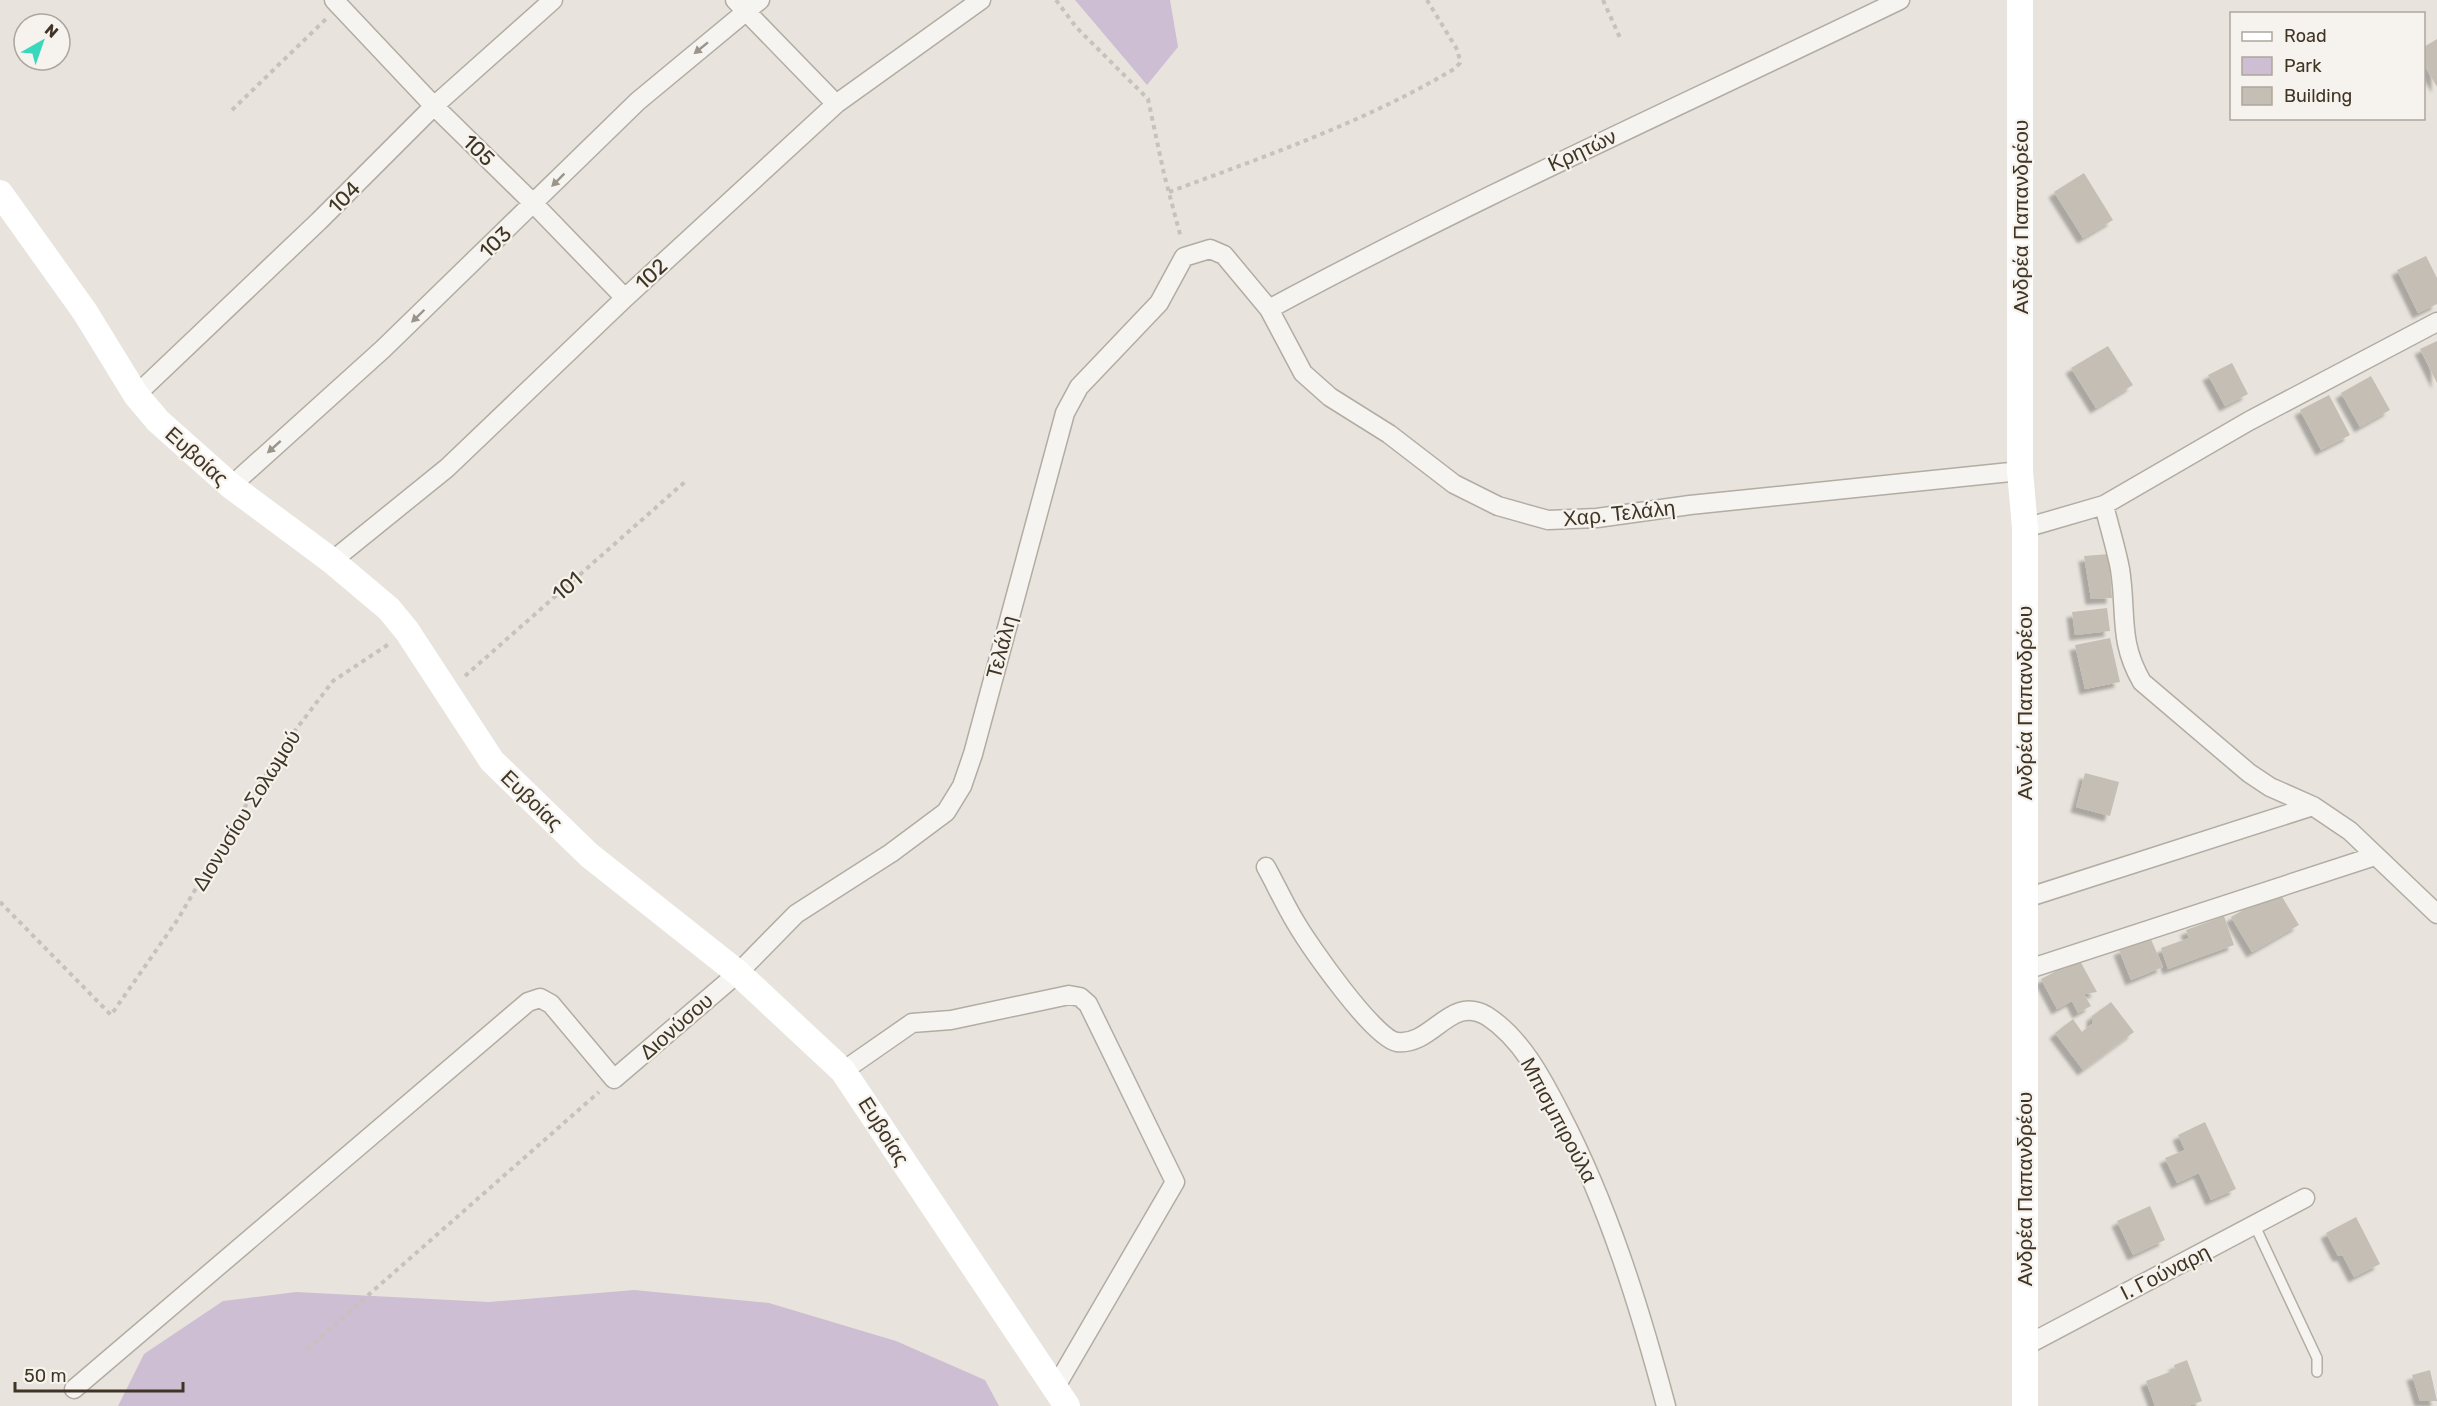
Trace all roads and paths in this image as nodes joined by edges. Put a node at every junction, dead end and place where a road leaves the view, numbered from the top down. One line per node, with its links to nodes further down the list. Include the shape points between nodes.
1 (553, 0): 12 (street, 104)
2 (981, 0): 11 (street, 102)
3 (1056, 0): 14 (path, via 1076,27 1148,99)
4 (1427, 0): 14 (path, via 1458,51 1460,63 1434,81 1294,146)
5 (1603, 0): 10 (path)
6 (1900, 0): 19 (street, Κρητών, via 1541,169)
7 (2020, 0): 22 (street, Ανδρέα Παπανδρέου)
8 (340, 2): 12 (street, 105); 13 (path)
9 (747, 4): 11 (street); 16 (street, 103, one-way to 16, via 638,100)
10 (1621, 40)
11 (836, 104): 18 (street, 102)
12 (434, 106): 16 (street, 105); 21 (street, 104)
13 (232, 110)
14 (1169, 192): 17 (path)
15 (4, 204): 21 (street, Ευβοίας, via 85,312)
16 (534, 204): 18 (street, 105); 24 (street, 103, one-way to 24, via 383,349)
17 (1184, 257): 19 (street, Χαρ. Τελάλη, via 1210,249 1220,252); 37 (street, Τελάλη, via 1159,303 1079,387 1065,413 973,754 955,800 923,831 796,914)
18 (625, 298): 27 (street, 102, via 447,468)
19 (1269, 309): 22 (street, Χαρ. Τελάλη, via 1303,373 1330,397 1389,434 1454,484 1498,506 1548,520 1598,518)
20 (2437, 322): 25 (street, via 2249,421)
21 (136, 395): 24 (street, Ευβοίας, via 195,456)
22 (2020, 471): 26 (street, Ανδρέα Παπανδρέου)
23 (687, 480): 29 (path, 101)
24 (231, 486): 27 (street, Ευβοίας)
25 (2104, 505): 26 (street); 30 (street, via 2120,570 2125,641 2142,682 2249,773)
26 (2025, 528): 33 (street, Ανδρέα Παπανδρέου)
27 (332, 561): 28 (street, Ευβοίας, via 389,609)
28 (407, 632): 29 (street, Ευβοίας); 34 (path, Διονυσίου Σολωμού, via 333,681 326,690 294,732 233,825 178,920 111,1015)
29 (447, 692): 37 (street, Ευβοίας, via 492,761 524,794 589,855)
30 (2313, 806): 31 (street, via 2350,831); 33 (street)
31 (2375, 856): 35 (street); 36 (street)
32 (1266, 867): 47 (street, Μπισμπιρούλα, via 1296,924 1340,986 1378,1030 1395,1042 1406,1042 1461,1010 1475,1010 1521,1048 1580,1151 1614,1233)
33 (2023, 899): 36 (street, Ανδρέα Παπανδρέου)
34 (0, 902)
35 (2437, 914)
36 (2023, 970): 42 (street, Ανδρέα Παπανδρέου)
37 (738, 973): 38 (street, Ευβοίας); 39 (street, Διονύσου)
38 (843, 1071): 46 (street, Ευβοίας); 46 (street, via 912,1023 951,1020 1069,996 1080,997 1088,1004 1175,1182)
39 (614, 1079): 43 (path); 45 (street, via 551,1004 540,998 528,1002)
40 (2305, 1198): 41 (street, Ι. Γούναρη)
41 (2254, 1226): 42 (street, Ι. Γούναρη); 44 (lane, via 2317,1358)
42 (2025, 1346): 48 (street, Ανδρέα Παπανδρέου)
43 (307, 1349)
44 (2317, 1372)
45 (74, 1389)
46 (1061, 1397)
47 (1666, 1406)
48 (2025, 1406)

